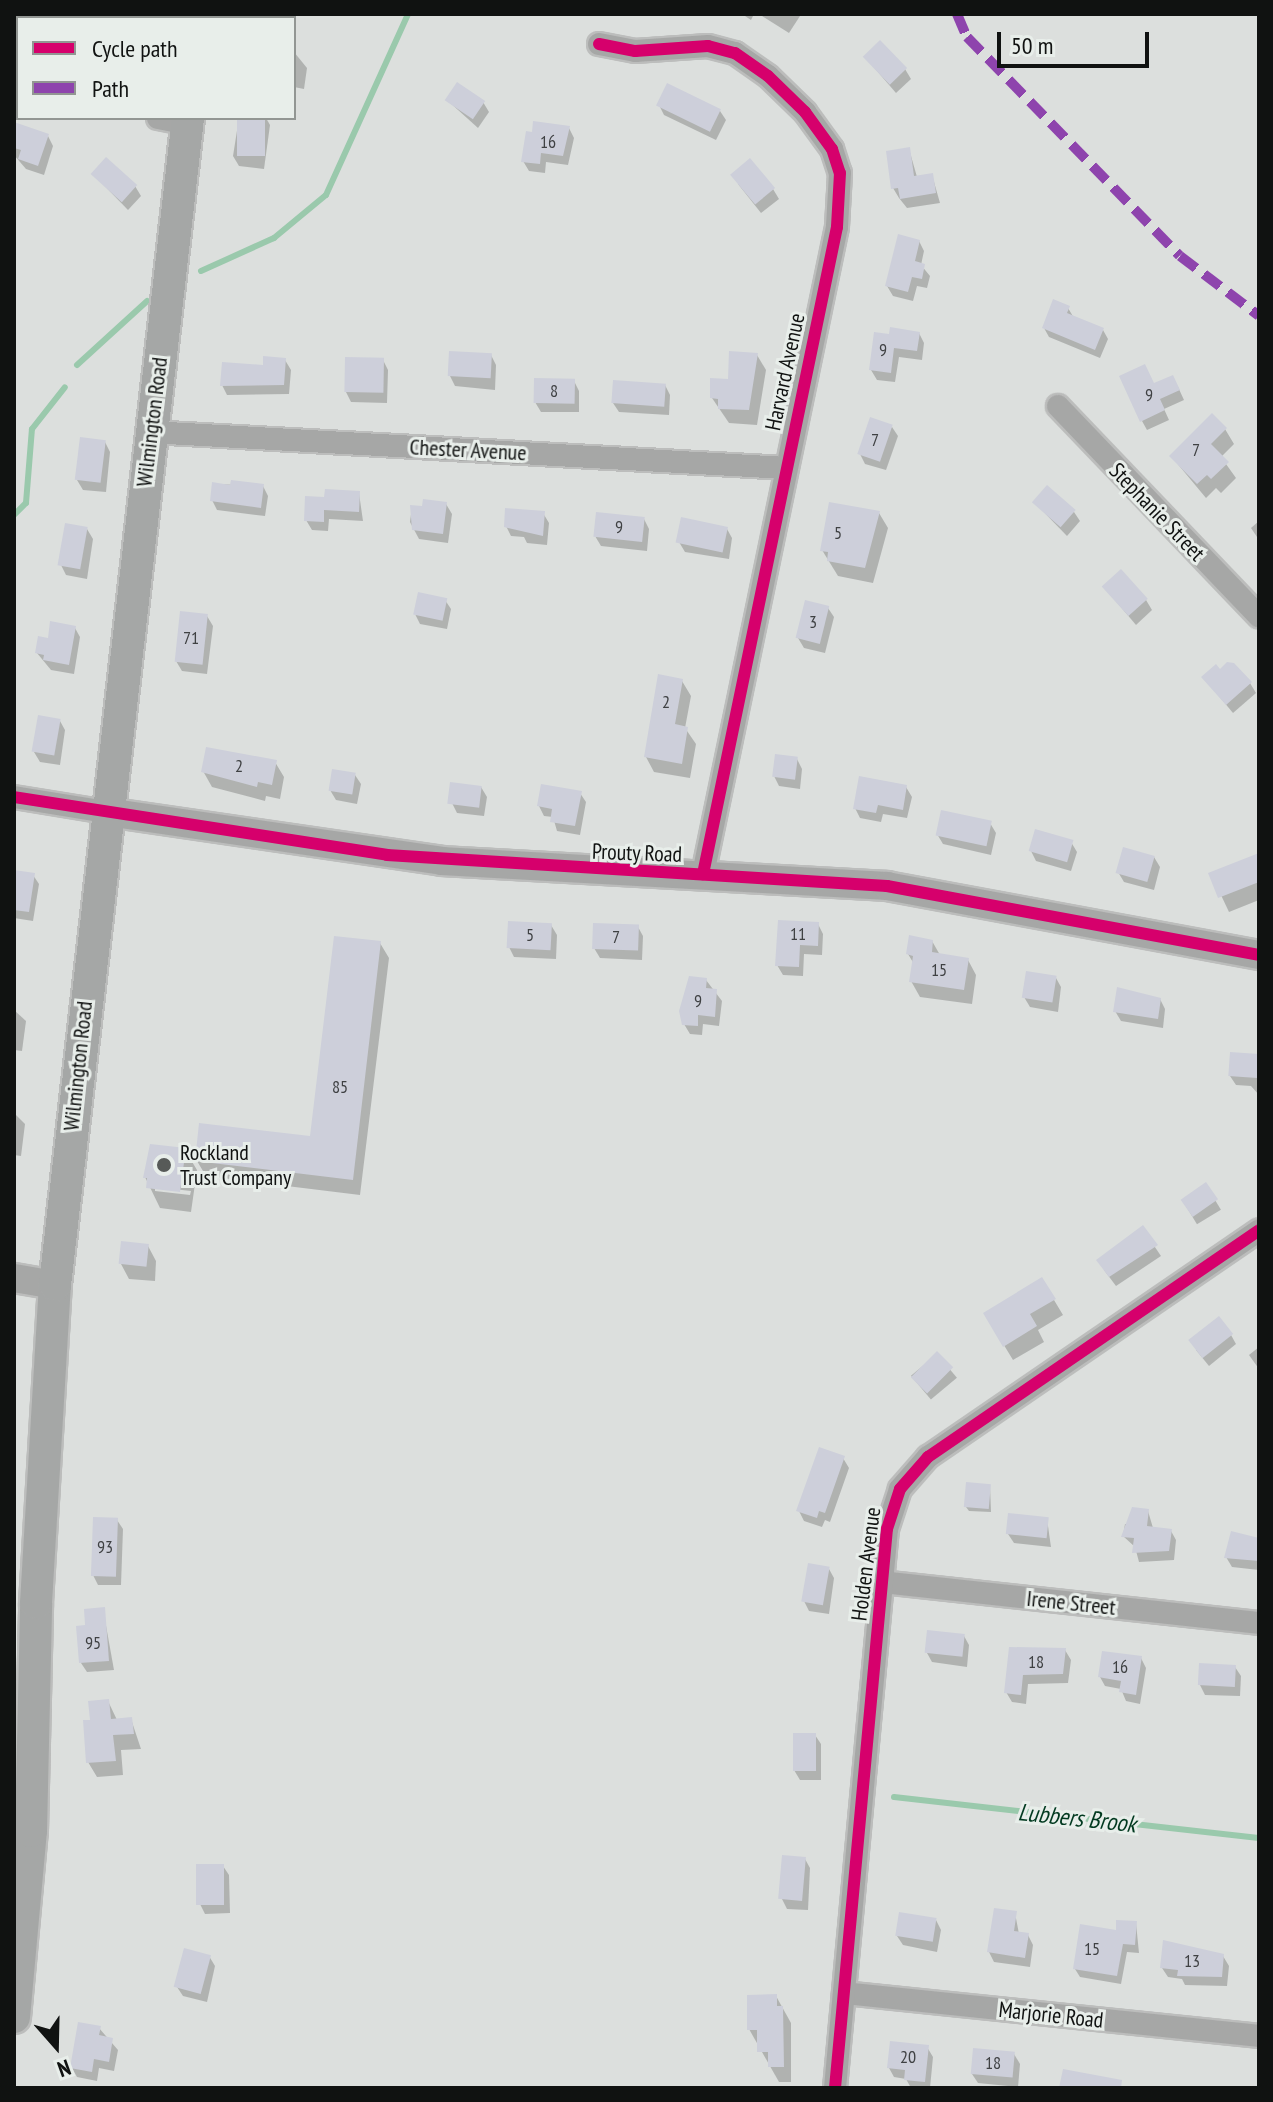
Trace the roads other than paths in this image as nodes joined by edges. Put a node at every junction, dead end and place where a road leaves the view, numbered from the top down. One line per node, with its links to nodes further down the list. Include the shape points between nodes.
1 (599, 44): 5 (street, Harvard Avenue, via 635,51 708,46 735,53 785,92 832,149 840,173 840,208)
2 (178, 120): 4 (main road, Wilmington Road)
3 (1058, 406): 6 (street, Stephanie Street)
4 (150, 432): 5 (street, Chester Avenue); 8 (main road, Wilmington Road)
5 (785, 468): 9 (street, Harvard Avenue)
6 (1259, 616)
7 (14, 797): 8 (street)
8 (107, 812): 9 (street, Prouty Road, via 387,855 602,872); 13 (main road, Wilmington Road)
9 (703, 874): 10 (street, Prouty Road, via 887,886)
10 (1259, 955)
11 (1259, 1230): 14 (street, Holden Avenue, via 920,1464 891,1508)
12 (14, 1278): 13 (street)
13 (55, 1285): 16 (main road, Wilmington Road)
14 (882, 1582): 15 (street, Irene Street); 17 (street, Holden Avenue)
15 (1259, 1623)
16 (24, 1695): 18 (main road, Wilmington Road, via 27,1898)
17 (844, 1993): 19 (street, Marjorie Road); 20 (street, Holden Avenue)
18 (14, 2017)
19 (1259, 2036)
20 (835, 2088)

